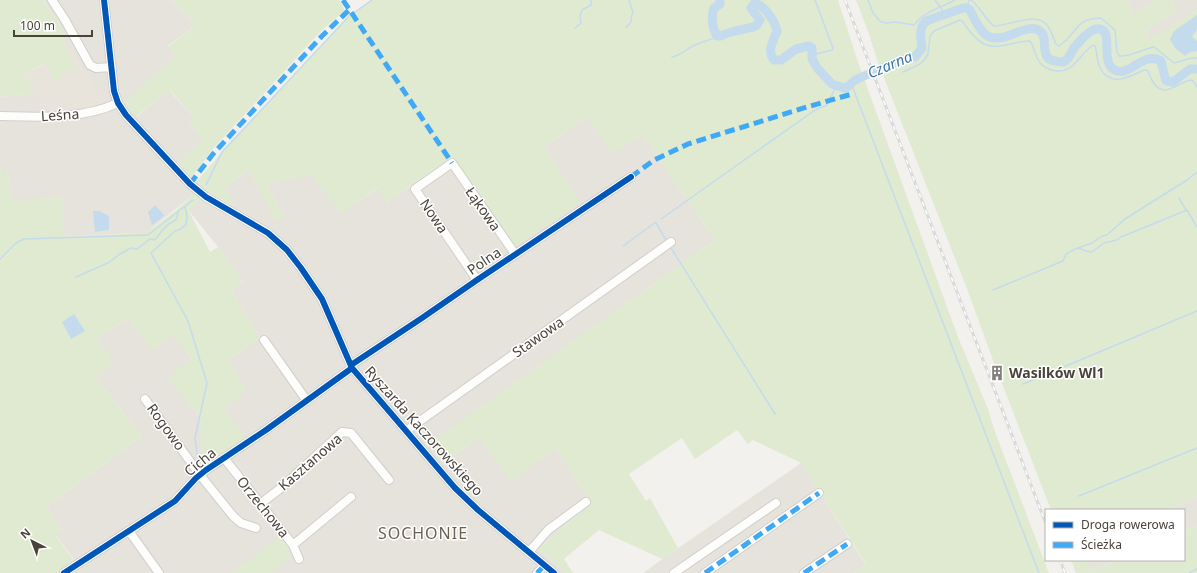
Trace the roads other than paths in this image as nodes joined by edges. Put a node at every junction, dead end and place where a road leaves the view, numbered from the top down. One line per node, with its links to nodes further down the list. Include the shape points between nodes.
1 (52, 0): 3 (street, via 90,66)
2 (104, 0): 3 (street)
3 (112, 67): 4 (street)
4 (118, 103): 5 (street, Leśna, via 105,109 70,116); 12 (street, Ryszarda Kaczorowskiego, via 190,184 206,197 268,233 286,250 322,299)
5 (0, 116)
6 (452, 163): 9 (street, Łąkowa); 10 (street, Nowa, via 416,189)
7 (631, 176): 9 (street, Polna)
8 (671, 242): 15 (street, Stawowa)
9 (515, 254): 10 (street, Polna)
10 (477, 280): 12 (street, Polna)
11 (264, 340): 14 (street)
12 (352, 367): 14 (street, Cicha); 15 (street, Ryszarda Kaczorowskiego)
13 (145, 399): 17 (street, Rogowo)
14 (307, 401): 16 (street, Cicha)
15 (406, 431): 28 (street, Ryszarda Kaczorowskiego, via 455,488)
16 (224, 458): 17 (street, Cicha); 23 (street, Orzechowa)
17 (200, 475): 24 (street, Rogowo, via 233,516 241,523); 25 (street, Cicha, via 175,501)
18 (390, 480): 23 (street, Kasztanowa, via 351,433 342,432)
19 (819, 493): 36 (street)
20 (351, 497): 27 (street)
21 (586, 502): 28 (street, via 548,530)
22 (776, 503): 35 (street)
23 (260, 504): 27 (street, Orzechowa)
24 (256, 528)
25 (129, 531): 31 (street, Cicha); 32 (street)
26 (847, 544): 37 (street)
27 (293, 545): 29 (street, Orzechowa)
28 (528, 552): 30 (street, Ryszarda Kaczorowskiego)
29 (299, 559)
30 (544, 566): 33 (street); 34 (street, Ryszarda Kaczorowskiego)
31 (64, 573)
32 (159, 573)
33 (537, 573)
34 (554, 573)
35 (674, 573)
36 (705, 573)
37 (804, 573)

